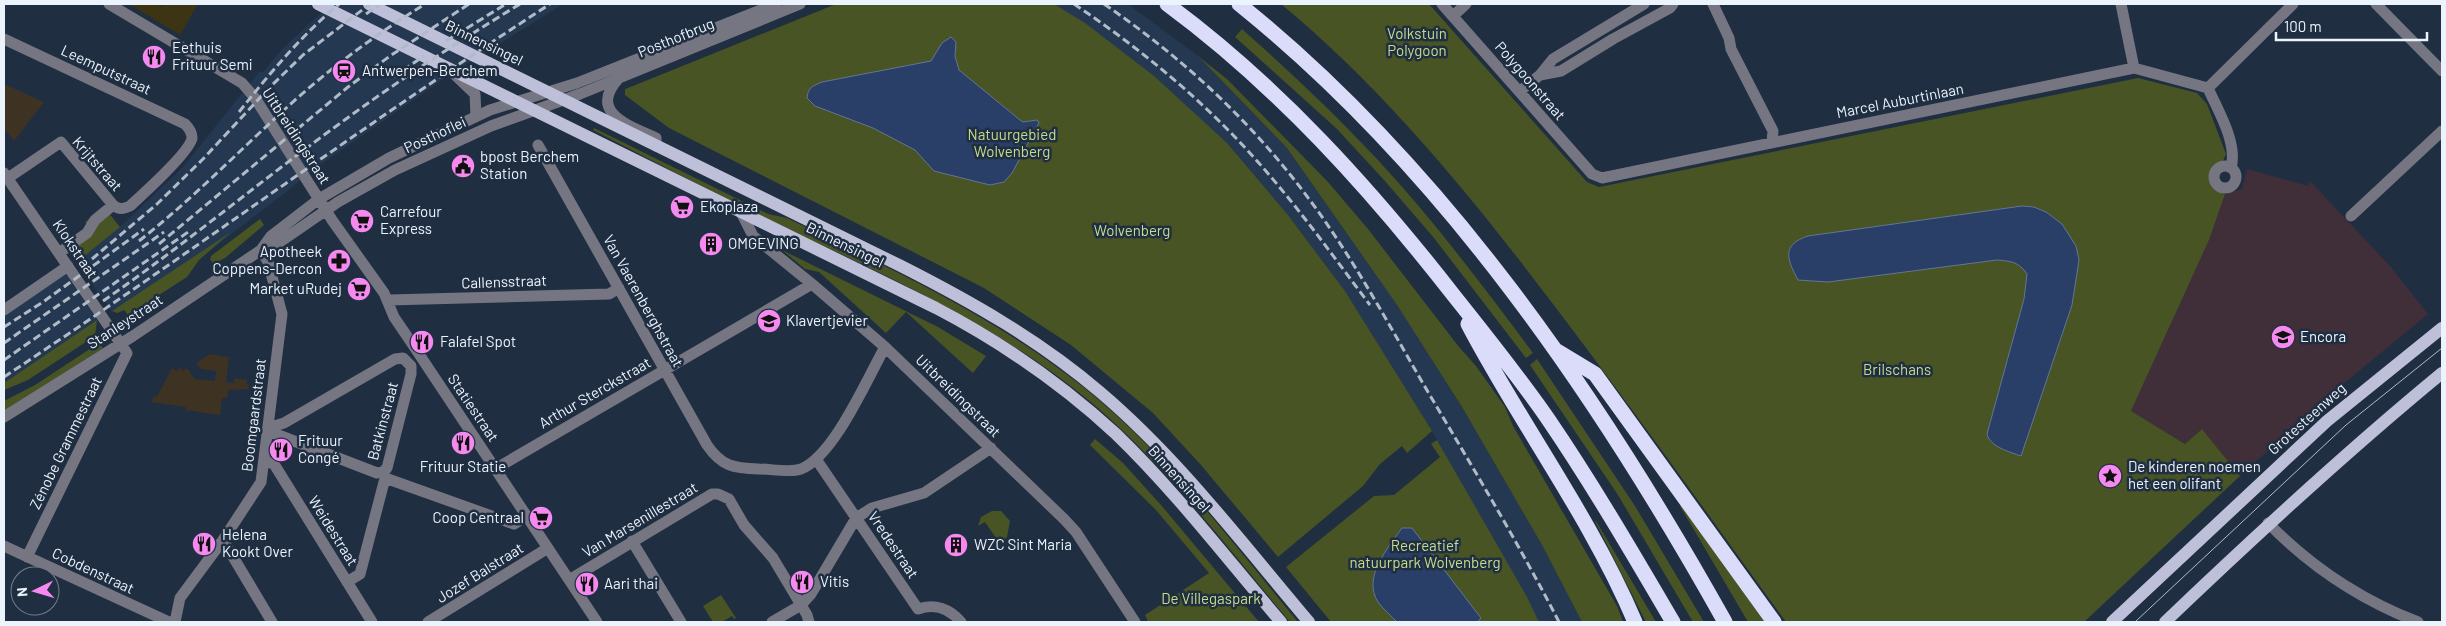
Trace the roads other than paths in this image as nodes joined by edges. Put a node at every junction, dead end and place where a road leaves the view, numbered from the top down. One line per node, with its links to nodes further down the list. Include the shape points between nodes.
1 (109, 4): 37 (street, Uitbreidingstraat, via 242,83)
2 (318, 4): 19 (main road, Binnensingel)
3 (369, 4): 24 (main road, Binnensingel)
4 (776, 4): 24 (street, Posthofbrug)
5 (800, 4): 22 (street, Posthofbrug)
6 (1167, 4): 47 (highway, via 1219,44 1314,132 1405,232)
7 (1239, 4): 53 (highway, via 1328,82 1397,153 1479,249)
8 (1442, 4): 16 (street, Polygoonstraat)
9 (1466, 4): 16 (street)
10 (1644, 4): 21 (street, via 1553,59)
11 (1673, 4): 21 (street, via 1561,72)
12 (1714, 4): 31 (street, via 1731,49 1773,132)
13 (2121, 4): 18 (street)
14 (2293, 4): 23 (street)
15 (2376, 4): 20 (street)
16 (1452, 16): 25 (street, Polygoonstraat)
17 (4, 38): 38 (street, Leemputstraat, via 185,124 191,133 192,139 186,150 130,206 121,209)
18 (2134, 68): 23 (street, Marcel Auburtinlaan); 31 (street, Marcel Auburtinlaan)
19 (448, 69): 27 (main road, Binnensingel); 29 (street, via 475,94)
20 (2442, 70)
21 (1540, 76): 25 (street)
22 (619, 78): 26 (street, Posthofbrug); 33 (street, via 609,94 608,106 612,114 656,138)
23 (2208, 88): 34 (street, via 2230,141 2234,161)
24 (546, 92): 26 (main road, Binnensingel); 27 (street, Posthoflei)
25 (1520, 92): 36 (street, Polygoonstraat)
26 (563, 101): 28 (street, Posthoflei); 33 (main road, Binnensingel)
27 (517, 102): 28 (main road, Binnensingel); 29 (street, Posthoflei)
28 (535, 110): 39 (street, Posthoflei, via 395,170); 40 (main road, Binnensingel)
29 (476, 117): 37 (street, Posthoflei, via 389,158)
30 (2442, 131): 41 (street)
31 (1772, 142): 36 (street, Marcel Auburtinlaan, via 1619,176)
32 (538, 145): 46 (street, Van Vaerenberghstraat)
33 (656, 146): 86 (main road, Binnensingel, via 943,288 989,313 1048,352 1100,392 1152,439)
34 (2231, 168)
35 (6, 175): 38 (street, Krijtstraat, via 61,142); 43 (street, Klokstraat)
36 (1597, 177)
37 (319, 198): 39 (street, Uitbreidingstraat); 42 (street, via 271,236)
38 (113, 205): 43 (street, via 95,220 87,233)
39 (326, 210): 42 (street, via 277,244); 48 (street, Statiestraat)
40 (741, 212): 45 (street, Uitbreidingstraat, via 753,236); 85 (main road, Binnensingel, via 953,317 1046,377 1102,422 1152,471)
41 (2351, 216)
42 (261, 250): 51 (street, Stanleystraat); 57 (street, Boomgaardstraat, via 268,262 282,314)
43 (59, 253): 44 (street, Klokstraat)
44 (68, 266): 49 (street); 51 (street, Klokstraat)
45 (812, 284): 52 (street, Uitbreidingstraat); 54 (street, Arthur Sterckstraat)
46 (619, 288): 48 (street, Callensstraat, via 609,294); 54 (street, Van Vaerenberghstraat)
47 (1451, 292): 87 (highway, via 1502,387 1594,537); 88 (highway, via 1548,419 1599,497)
48 (389, 300): 61 (street, Statiestraat, via 394,317)
49 (4, 310)
50 (2442, 328): 91 (main road, Grotesteenweg, via 2327,421)
51 (120, 344): 56 (street, Stanleystraat); 70 (street, Zénobe Grammestraat, via 127,354)
52 (885, 347): 58 (street, Uitbreidingstraat); 59 (street, via 835,438)
53 (1551, 347): 89 (highway, via 1640,479); 90 (highway, via 1595,374)
54 (665, 370): 59 (street, Van Vaerenberghstraat, via 707,445 720,460 738,468 796,470); 61 (street, Arthur Sterckstraat)
55 (2442, 373): 65 (main road)
56 (4, 417)
57 (268, 430): 60 (street, Boomgaardstraat); 62 (street); 62 (street, Batkinstraat, via 396,359 406,360 411,366 411,374)
58 (991, 448): 64 (street, via 924,493 872,508); 84 (street, Uitbreidingstraat, via 1076,532)
59 (816, 459): 64 (street, Vredestraat)
60 (264, 461): 66 (street, Boomgaardstraat, via 261,482); 72 (street, Weidestraat, via 274,464)
61 (495, 468): 63 (street, Statiestraat)
62 (384, 476): 63 (street, via 514,524); 72 (street, Batkinstraat, via 360,574)
63 (527, 516): 69 (street, Statiestraat)
64 (856, 518): 73 (street, via 811,594); 83 (street, Vredestraat, via 918,609 937,606)
65 (2268, 524): 92 (main road); 93 (street, via 2317,568 2375,603)
66 (223, 540): 75 (street, Boomgaardstraat, via 180,598); 76 (street)
67 (632, 542): 71 (street, Van Marsenillestraat); 73 (street, Van Marsenillestraat, via 712,494 722,495 773,558); 80 (street)
68 (4, 546): 70 (street, Cobdenstraat)
69 (548, 548): 71 (street, Statiestraat); 78 (street, Jozef Balstraat)
70 (27, 557): 74 (street, Cobdenstraat)
71 (569, 580): 79 (street, Statiestraat)
72 (347, 582): 77 (street, Weidestraat)
73 (801, 605): 81 (street); 82 (street)
74 (169, 622)
75 (175, 622)
76 (272, 622)
77 (372, 622)
78 (428, 622)
79 (597, 622)
80 (681, 622)
81 (772, 622)
82 (809, 622)
83 (961, 622)
84 (1135, 622)
85 (1281, 622)
86 (1309, 622)
87 (1634, 622)
88 (1673, 622)
89 (1725, 622)
90 (1774, 622)
91 (2112, 622)
92 (2165, 622)
93 (2418, 622)

